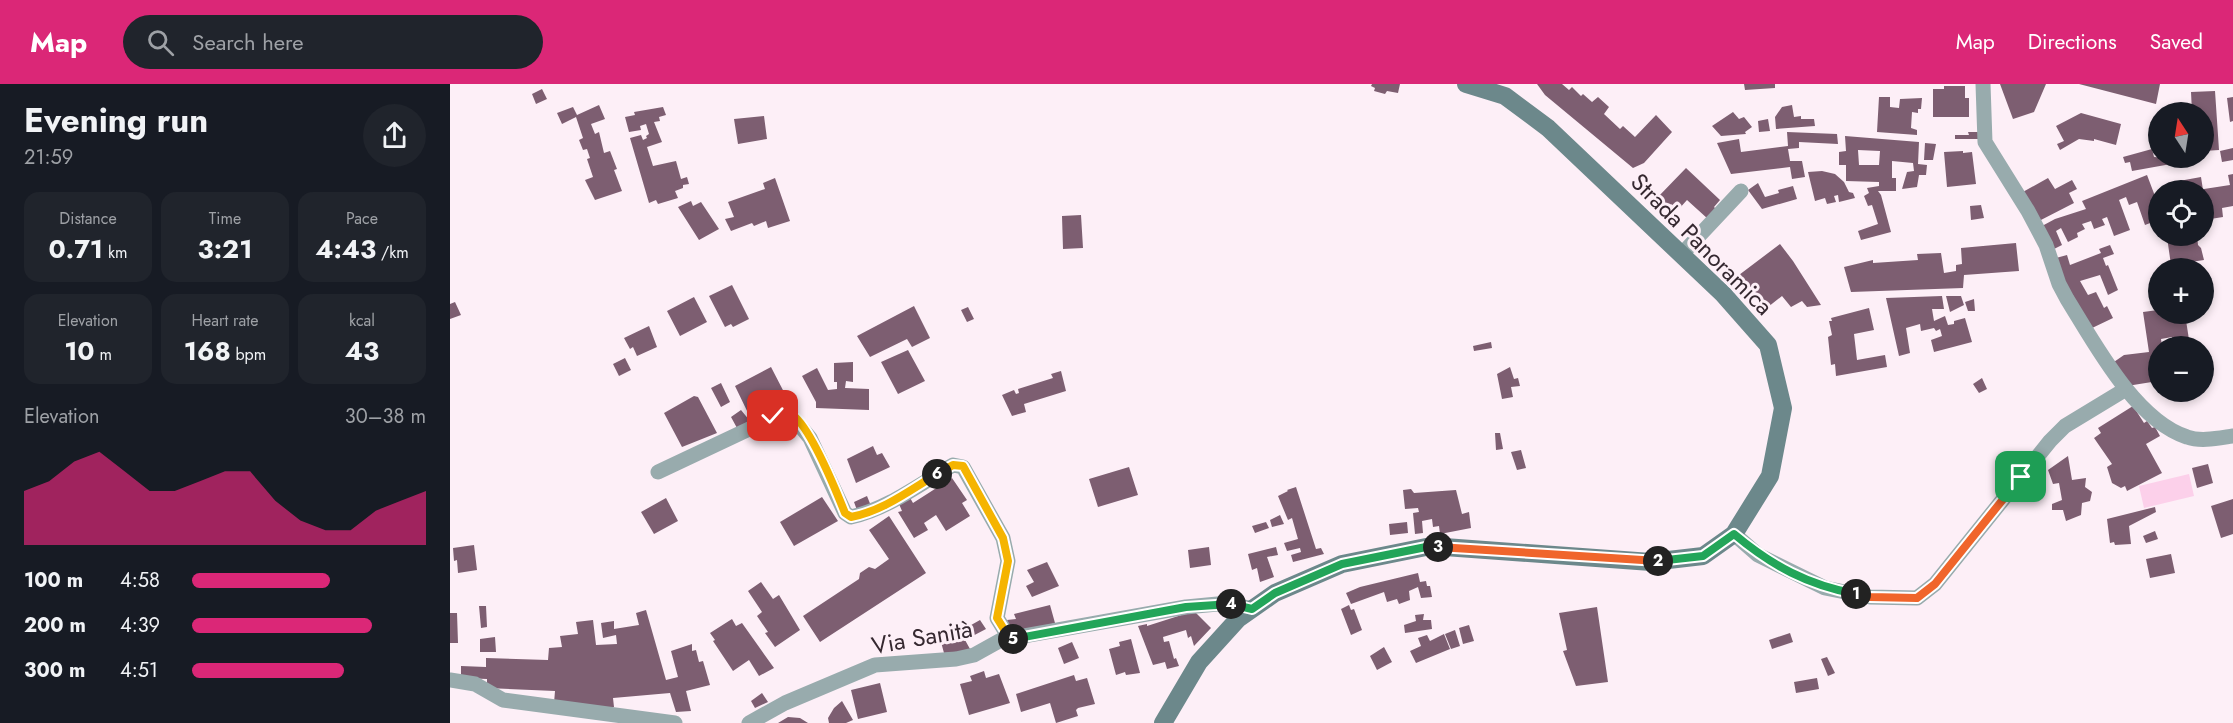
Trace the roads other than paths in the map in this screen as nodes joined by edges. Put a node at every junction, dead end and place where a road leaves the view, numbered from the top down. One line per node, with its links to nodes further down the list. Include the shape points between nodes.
1 (1466, 84): 4 (main road, Strada Panoramica, via 1505,96 1548,128)
2 (1983, 84): 5 (street, via 1985,142 2046,245 2059,284)
3 (1741, 190): 4 (street)
4 (1682, 254): 8 (main road, Strada Panoramica, via 1768,345 1783,408 1770,476)
5 (2126, 389): 6 (street, via 2167,428 2189,438); 8 (street, via 2065,426 2050,441 1935,584 1917,598 1870,597 1825,588 1758,555)
6 (2233, 436)
7 (658, 472): 10 (street, via 783,412 791,414 810,438 845,513 851,517 888,504 959,464 1003,538 1008,561 997,618)
8 (1734, 534): 9 (main road, Strada Panoramica, via 1703,556 1651,562 1431,546 1342,564 1275,593)
9 (1252, 609): 10 (street, Via Sanità, via 1228,603 1186,607); 14 (main road, Strada Panoramica, via 1198,662)
10 (1010, 639): 13 (street, Via Sanità, via 956,659 875,665 785,703)
11 (450, 680): 12 (street, via 475,684 503,700)
12 (675, 723)
13 (749, 723)
14 (1163, 723)

